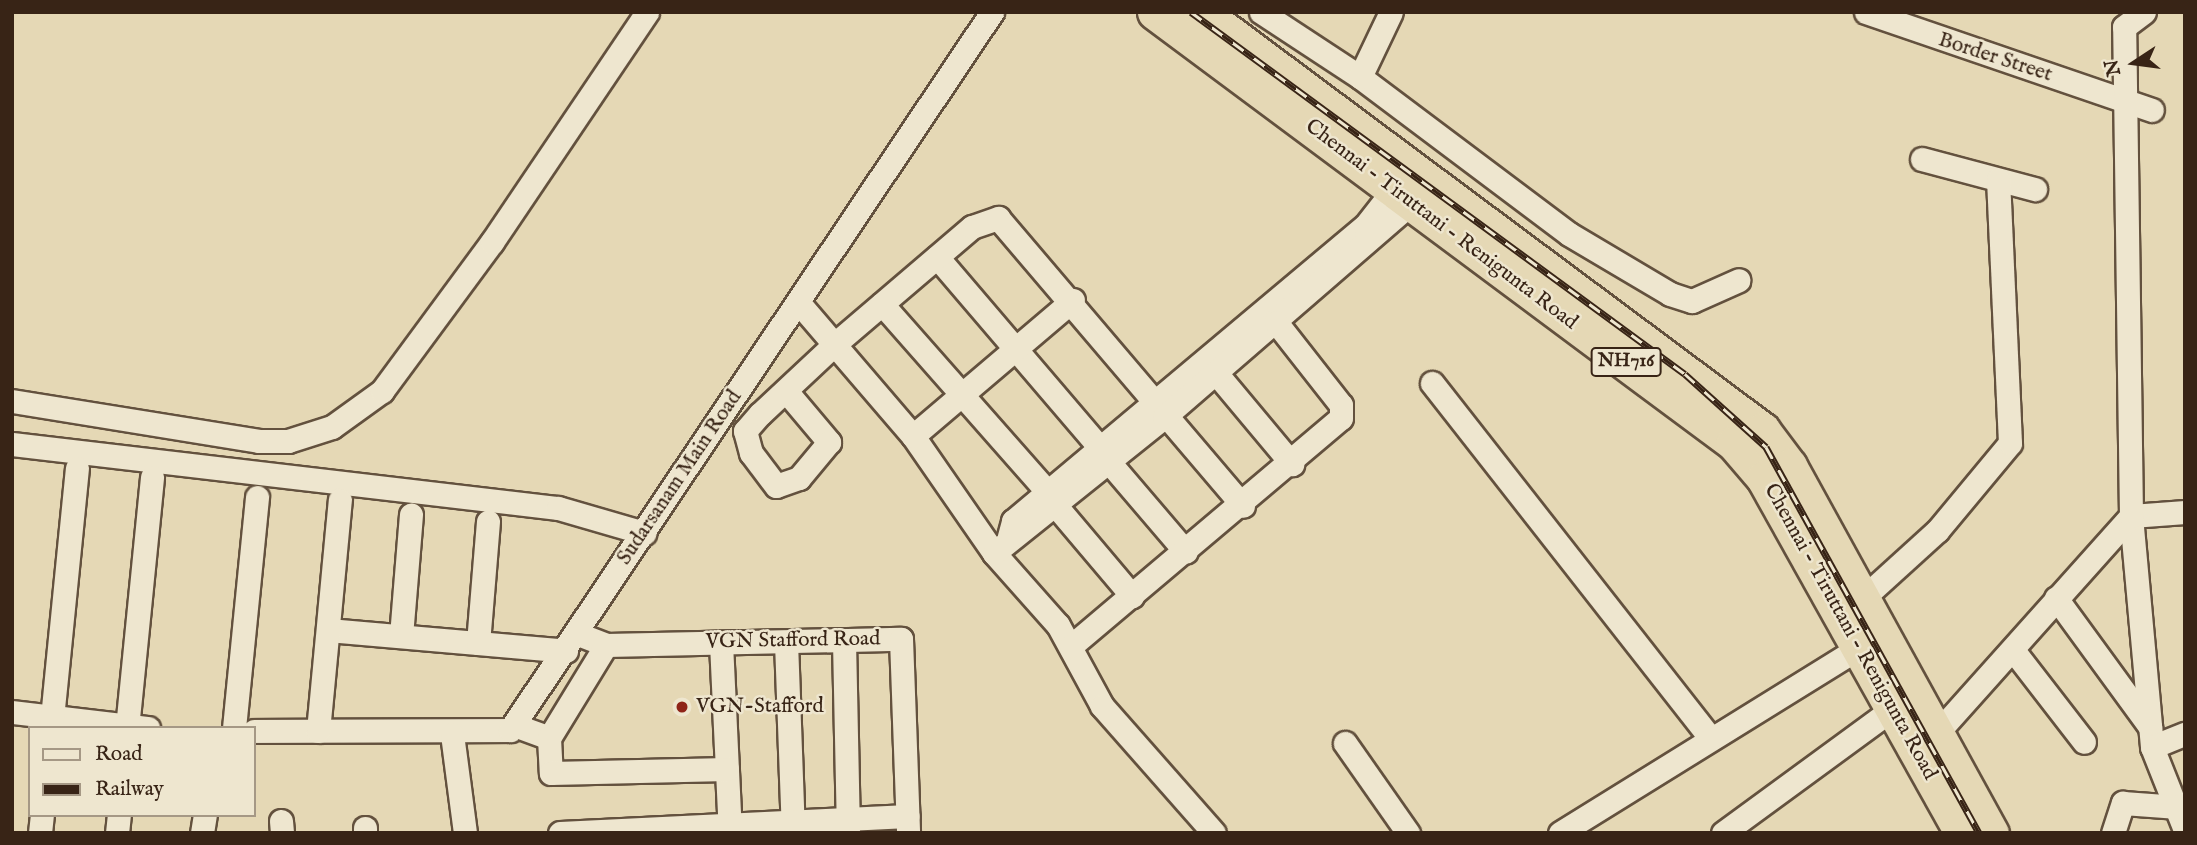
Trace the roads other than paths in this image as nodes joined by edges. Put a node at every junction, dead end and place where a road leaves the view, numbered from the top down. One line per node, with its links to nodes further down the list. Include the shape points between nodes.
1 (647, 12): 30 (street, via 492,242 382,391 332,427 288,440 259,441)
2 (992, 12): 21 (street, Sudarsanam Main Road)
3 (1155, 12): 16 (highway, Chennai - Tiruttani - Renigunta Road / NH716)
4 (1261, 12): 10 (street)
5 (1391, 12): 10 (street)
6 (1866, 12): 11 (street, Border Street)
7 (2144, 12): 9 (street)
8 (1219, 18): 50 (highway, Chennai - Tiruttani - Renigunta Road / NH716, via 1762,430 1789,466)
9 (2124, 20): 11 (street)
10 (1360, 76): 18 (street, via 1569,234 1683,301)
11 (2125, 100): 12 (street, Border Street); 44 (street)
12 (2152, 110)
13 (1922, 159): 14 (street)
14 (1998, 180): 15 (street); 50 (street, via 2010,443 1937,531)
15 (2035, 189)
16 (1403, 196): 19 (street); 55 (highway, Chennai - Tiruttani - Renigunta Road / NH716, via 1734,443 1764,478)
17 (937, 257): 20 (street, via 982,219 998,219); 22 (street); 25 (street)
18 (1740, 280)
19 (1292, 297): 23 (street); 31 (street)
20 (1073, 300): 25 (street); 31 (street)
21 (798, 302): 24 (street); 46 (street, Sudarsanam Main Road)
22 (882, 304): 24 (street); 29 (street)
23 (1276, 322): 26 (street); 35 (street, via 1344,412)
24 (836, 343): 28 (street); 32 (street)
25 (1016, 349): 29 (street); 34 (street)
26 (1216, 373): 31 (street); 35 (street)
27 (1432, 383): 74 (street)
28 (786, 391)
29 (963, 394): 32 (street); 39 (street)
30 (12, 401)
31 (1163, 406): 34 (street); 41 (street)
32 (913, 436): 47 (street)
33 (12, 444): 46 (street, via 558,509)
34 (1104, 455): 39 (street); 48 (street)
35 (1292, 464): 41 (street)
36 (77, 468): 64 (street)
37 (152, 477): 67 (street)
38 (257, 497): 68 (street)
39 (1052, 499): 47 (street); 49 (street)
40 (340, 500): 52 (street)
41 (1243, 506): 48 (street)
42 (2185, 512): 44 (street)
43 (411, 514): 53 (street)
44 (2132, 516): 51 (street); 75 (street)
45 (488, 521): 57 (street)
46 (644, 533): 58 (street, Sudarsanam Main Road)
47 (1001, 546): 61 (street)
48 (1186, 552): 49 (street)
49 (1132, 596): 61 (street)
50 (1863, 598): 55 (highway, Chennai - Tiruttani - Renigunta Road / NH716)
51 (2056, 598): 62 (street); 75 (street)
52 (328, 630): 53 (street, VGN Stafford Road); 71 (street)
53 (401, 636): 57 (street, VGN Stafford Road)
54 (844, 641): 56 (street, VGN Stafford Road); 81 (street, VGN Stafford Road, via 901,639); 82 (street)
55 (1869, 641): 69 (highway, Chennai - Tiruttani - Renigunta Road / NH716); 74 (street)
56 (786, 642): 59 (street, VGN Stafford Road); 83 (street)
57 (478, 643): 58 (street, VGN Stafford Road)
58 (572, 643): 60 (street, VGN Stafford Road); 65 (street, Sudarsanam Main Road)
59 (721, 643): 60 (street, VGN Stafford Road); 79 (street)
60 (606, 645): 76 (street)
61 (1071, 646): 90 (street, via 1075,665 1102,706)
62 (2013, 650): 69 (street, via 1970,693); 77 (street)
63 (12, 712): 64 (street)
64 (51, 722): 66 (street)
65 (514, 725): 72 (street, via 487,734); 76 (street)
66 (117, 726)
67 (134, 726)
68 (234, 726)
69 (1916, 726): 84 (street); 93 (highway, Chennai - Tiruttani - Renigunta Road / NH716); 94 (highway, Chennai - Tiruttani - Renigunta Road / NH716)
70 (256, 730): 71 (street)
71 (318, 731): 72 (street)
72 (452, 734): 88 (street)
73 (2185, 734): 75 (street)
74 (1709, 736): 92 (street)
75 (2151, 737): 80 (street)
76 (549, 738): 79 (street, via 551,773)
77 (2084, 742)
78 (1345, 743): 91 (street)
79 (727, 769): 85 (street)
80 (2182, 818): 95 (street, via 2123,803)
81 (908, 825): 82 (street)
82 (848, 826): 83 (street)
83 (793, 827): 85 (street)
84 (1736, 828)
85 (730, 829): 86 (street)
86 (672, 830): 87 (street)
87 (616, 832): 89 (street)
88 (465, 833)
89 (560, 833)
90 (1214, 833)
91 (1408, 833)
92 (1560, 833)
93 (1962, 833)
94 (1991, 833)
95 (2113, 833)

